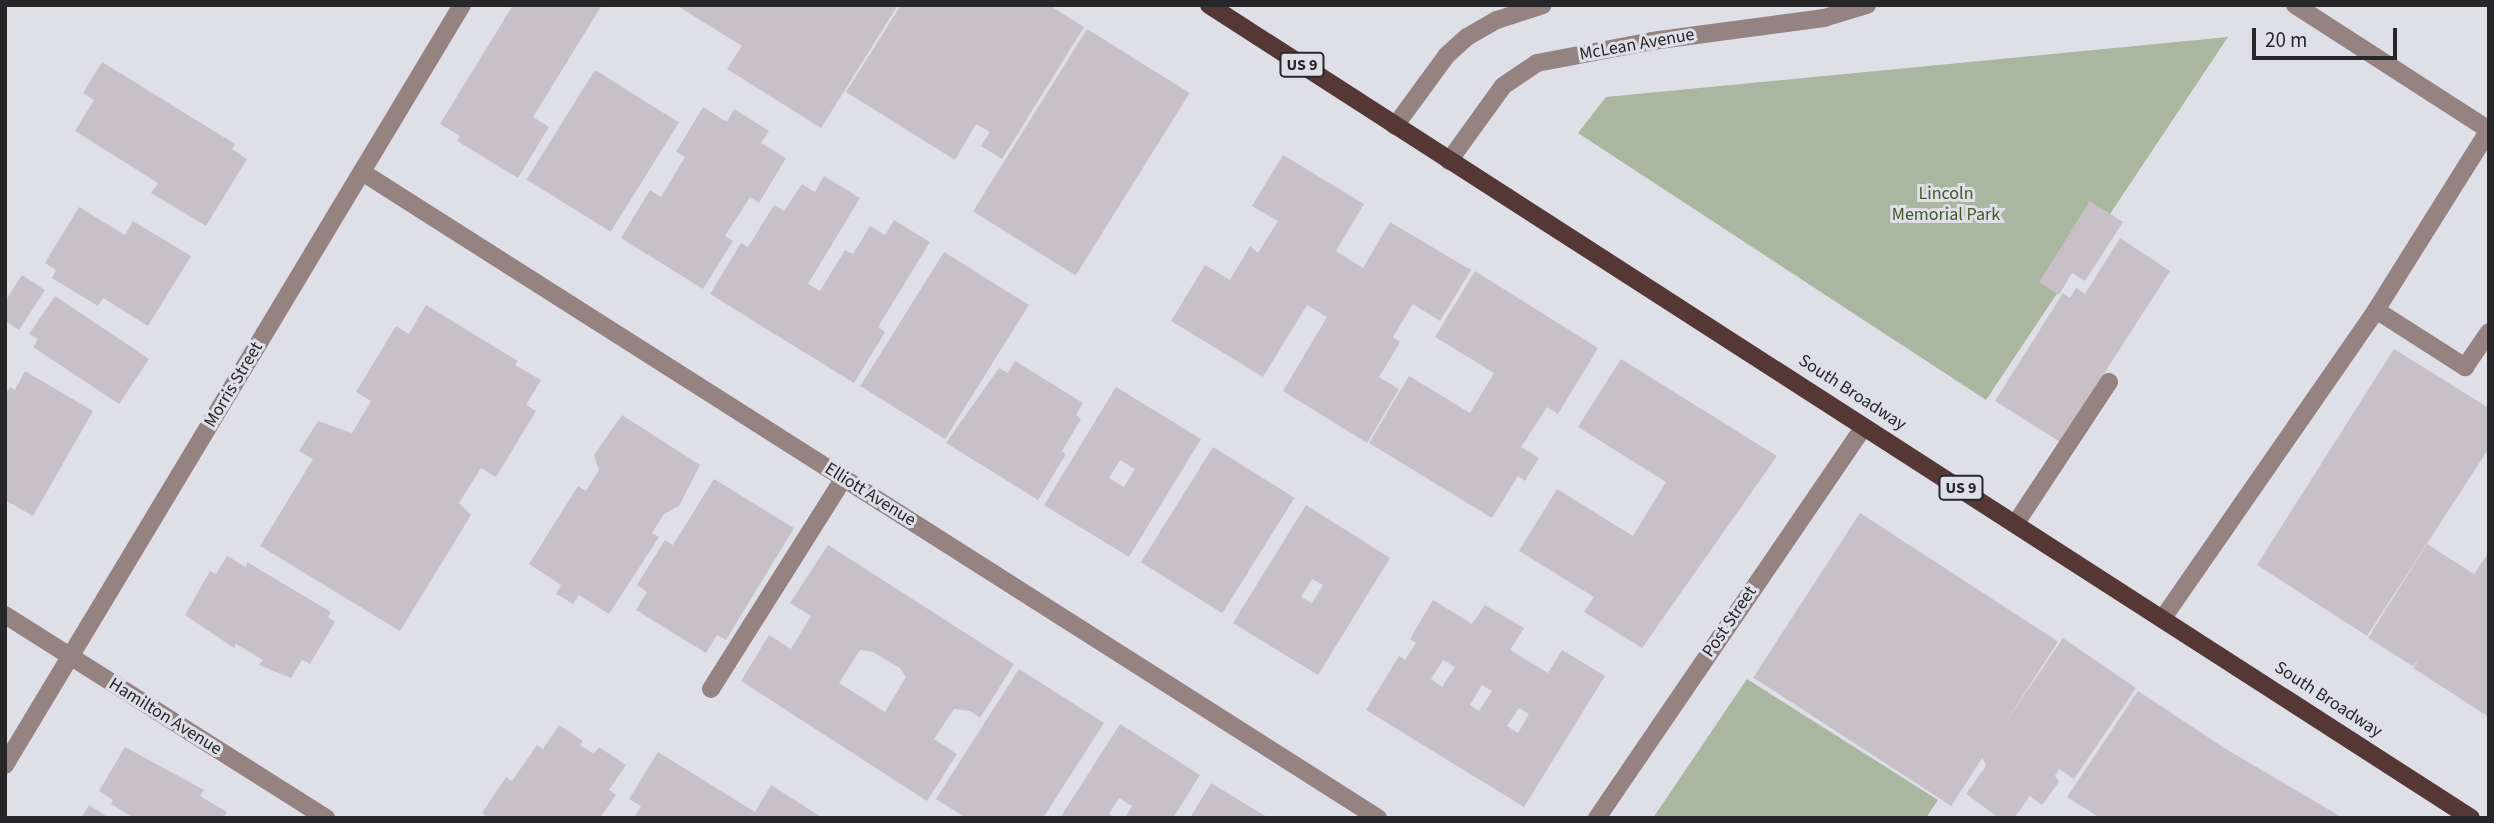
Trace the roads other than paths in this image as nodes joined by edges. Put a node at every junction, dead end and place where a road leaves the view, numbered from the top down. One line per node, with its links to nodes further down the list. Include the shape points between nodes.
1 (462, 5): 9 (street, Morris Street)
2 (1209, 5): 6 (main road, South Broadway / US 9)
3 (1543, 5): 6 (street, via 1497,20 1467,37 1447,55)
4 (1867, 5): 8 (street, McLean Avenue, via 1824,18 1652,41 1537,63 1503,86)
5 (2295, 5): 7 (street)
6 (1395, 126): 8 (main road, South Broadway / US 9)
7 (2489, 130): 10 (street)
8 (1449, 161): 13 (main road, South Broadway / US 9)
9 (362, 172): 14 (street, Elliott Avenue); 18 (street, Morris Street)
10 (2376, 310): 11 (street, via 2465,367); 17 (street)
11 (2489, 332)
12 (2109, 382): 15 (street)
13 (1864, 427): 15 (main road, South Broadway / US 9); 23 (street, Post Street)
14 (844, 478): 19 (street); 22 (street, Elliott Avenue)
15 (2016, 523): 17 (main road, South Broadway / US 9)
16 (5, 615): 18 (street, Hamilton Avenue)
17 (2163, 618): 24 (main road, South Broadway / US 9)
18 (70, 657): 20 (street, Morris Street); 21 (street, Hamilton Avenue)
19 (711, 689)
20 (5, 765)
21 (326, 818)
22 (1378, 818)
23 (1597, 818)
24 (2471, 818)

